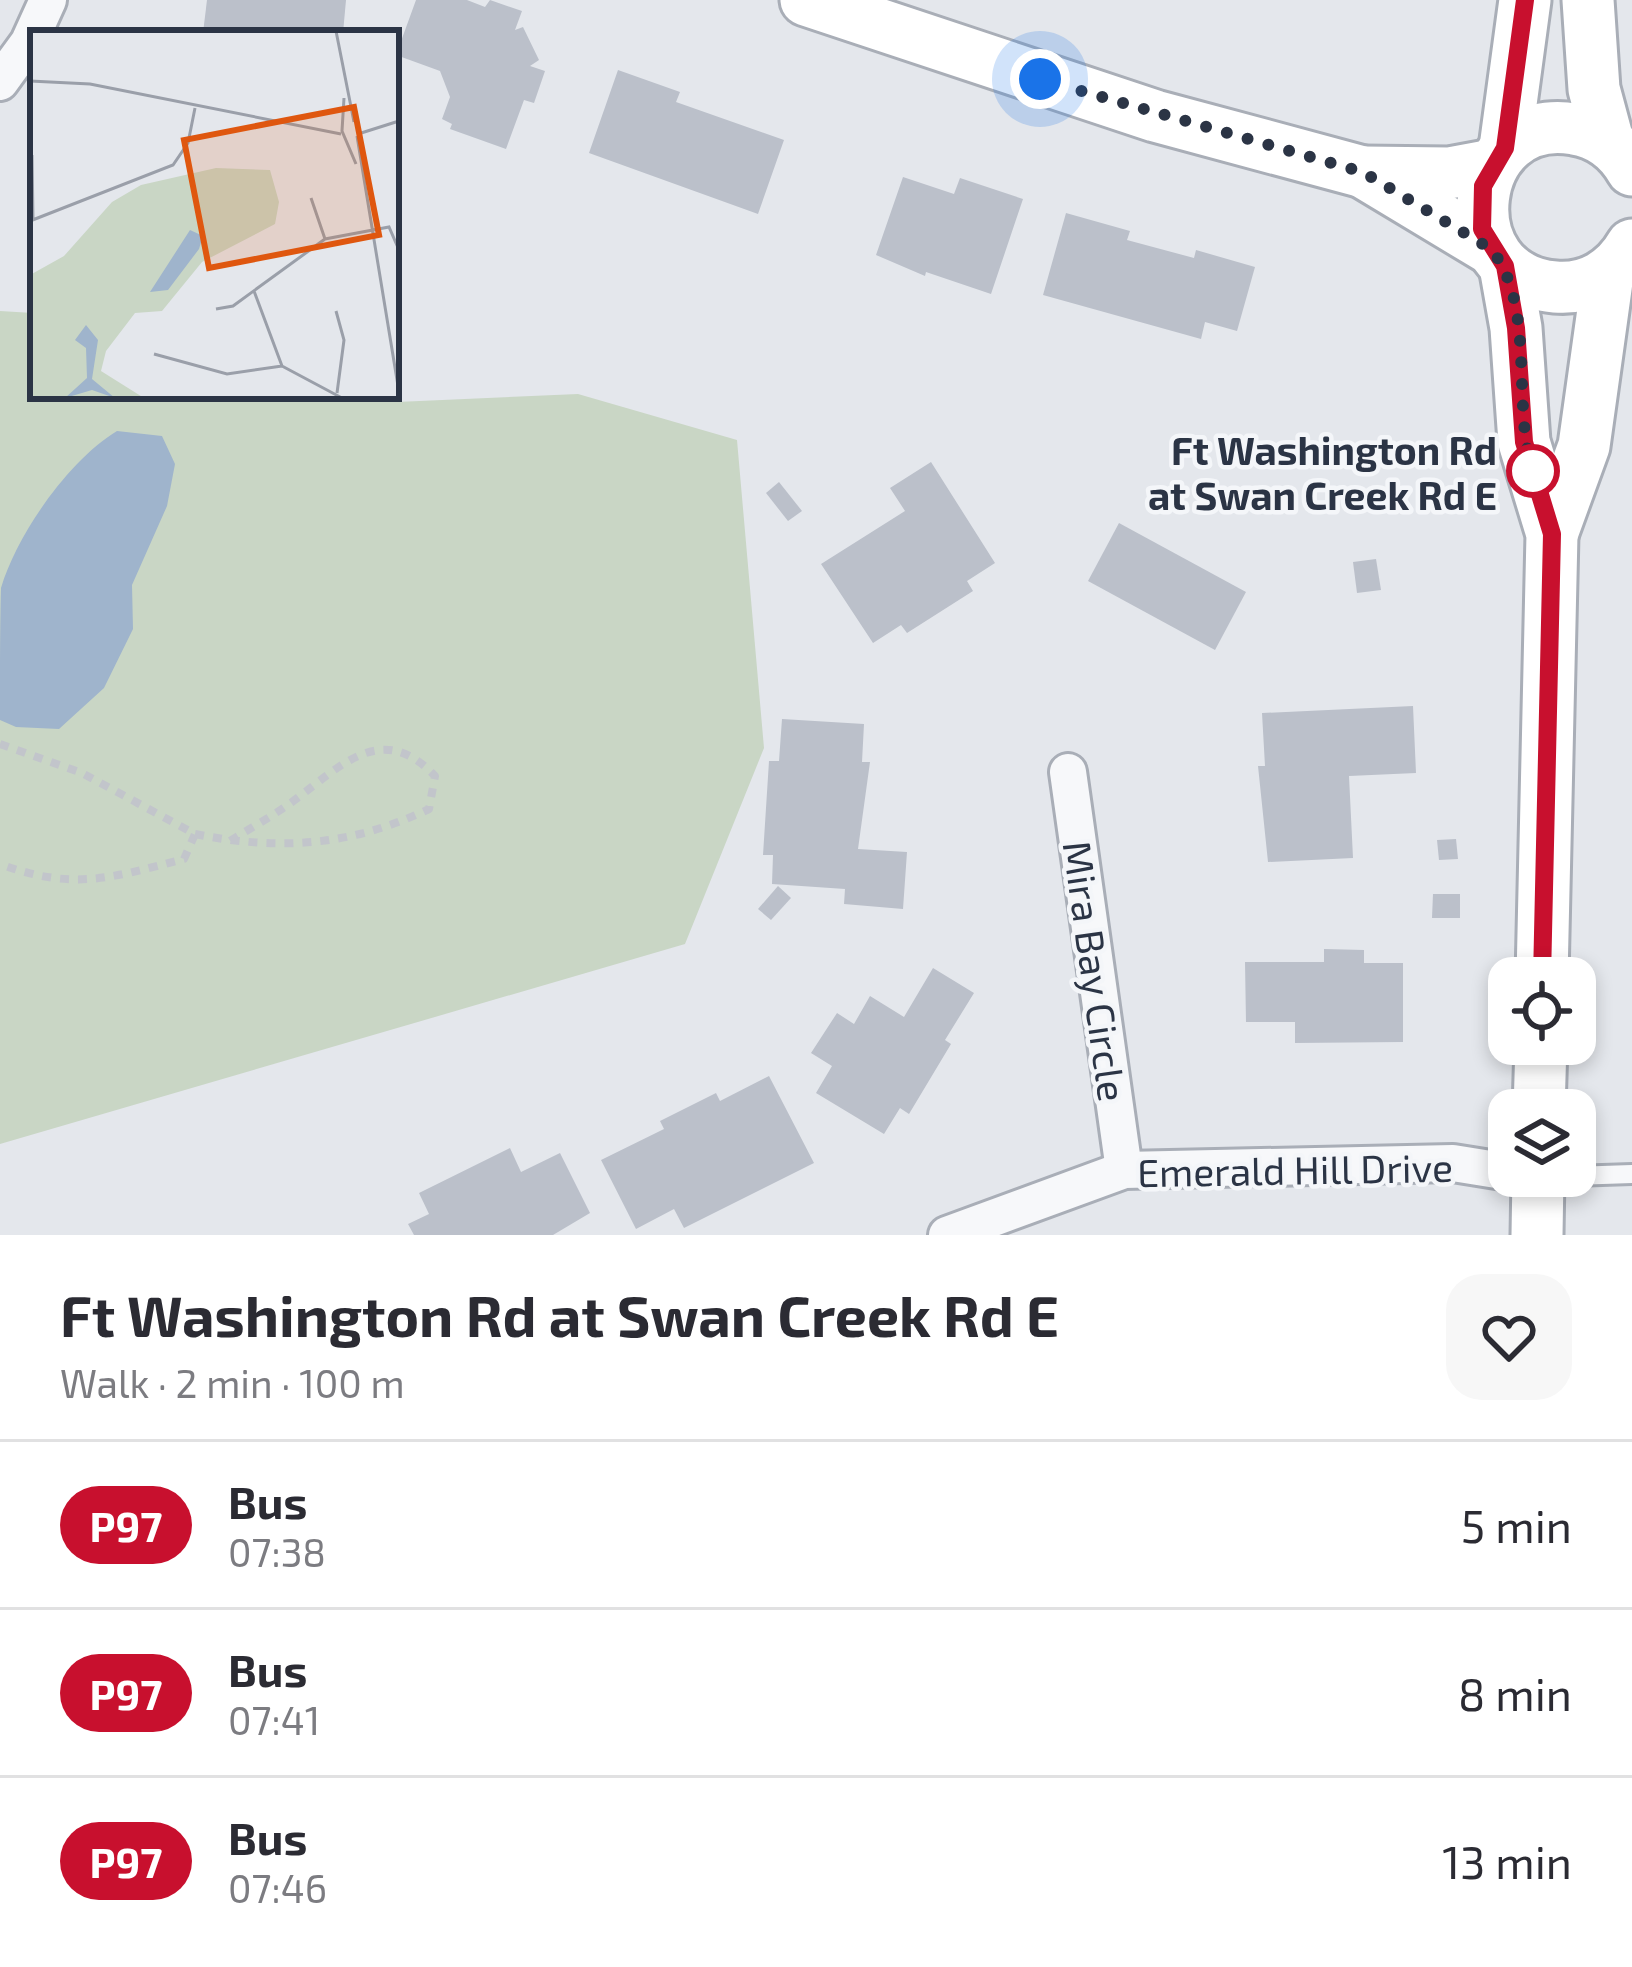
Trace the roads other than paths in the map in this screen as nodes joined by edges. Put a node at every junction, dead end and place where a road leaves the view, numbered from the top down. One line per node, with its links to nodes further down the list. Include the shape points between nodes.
1 (48, 0): 5 (street)
2 (806, 0): 10 (main road, via 1155,116)
3 (1525, 0): 8 (main road)
4 (1588, 0): 9 (main road, via 1594,89)
5 (34, 30)
6 (30, 39): 7 (street)
7 (0, 82)
8 (1498, 157): 9 (main road, via 1523,135 1566,127); 10 (main road, via 1450,173); 11 (main road, via 1480,207)
9 (1624, 157)
10 (1363, 172): 11 (main road)
11 (1498, 258): 12 (main road, via 1523,279 1566,288); 13 (main road, via 1516,328 1524,442)
12 (1624, 259): 13 (main road, via 1584,446)
13 (1552, 534): 15 (main road)
14 (1068, 772): 17 (street, Mira Bay Circle)
15 (1542, 957)
16 (1488, 1169): 17 (street, Emerald Hill Drive)
17 (1124, 1170): 21 (street, Emerald Hill Drive)
18 (1632, 1174): 19 (lane)
19 (1596, 1175)
20 (1537, 1197): 22 (main road)
21 (947, 1235)
22 (1538, 1235)

